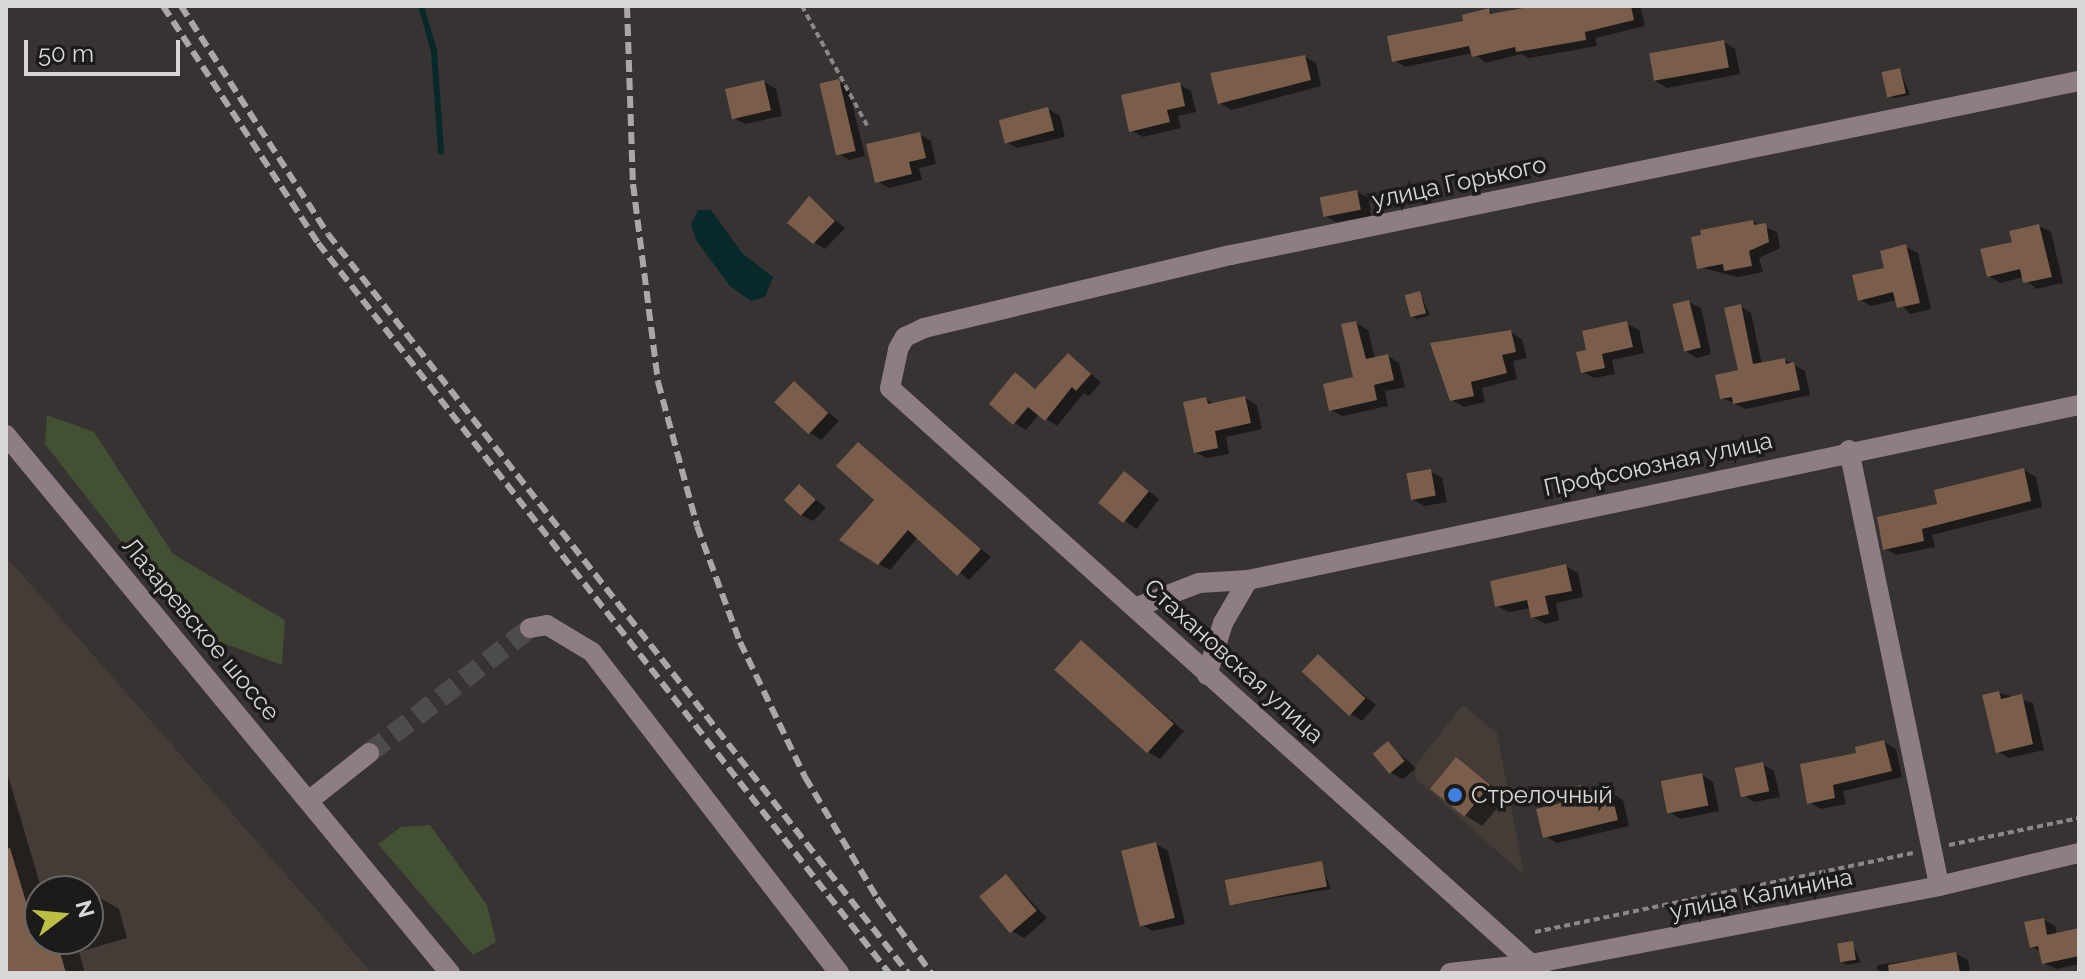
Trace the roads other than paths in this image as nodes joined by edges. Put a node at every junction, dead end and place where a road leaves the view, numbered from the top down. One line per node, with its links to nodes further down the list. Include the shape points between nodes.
1 (2079, 81): 2 (street, улица Горького, via 1231,255 924,328 905,337 898,349)
2 (890, 388): 7 (street, Стахановская улица)
3 (2079, 405): 5 (street, Профсоюзная улица)
4 (6, 435): 11 (street, Лазаревское шоссе)
5 (1849, 450): 6 (street, Профсоюзная улица); 13 (street)
6 (1248, 580): 7 (street, Профсоюзная улица, via 1199,583); 9 (street, via 1223,623)
7 (1137, 607): 9 (street, Стахановская улица)
8 (530, 628): 16 (street, via 547,625 592,652)
9 (1207, 675): 14 (street, Стахановская улица, via 1378,822)
10 (369, 753): 11 (street)
11 (311, 799): 15 (street, Лазаревское шоссе)
12 (2079, 853): 13 (street, улица Калинина)
13 (1939, 886): 14 (street, улица Калинина)
14 (1536, 969): 17 (street, улица Калинина)
15 (450, 973)
16 (839, 973)
17 (1450, 973)

